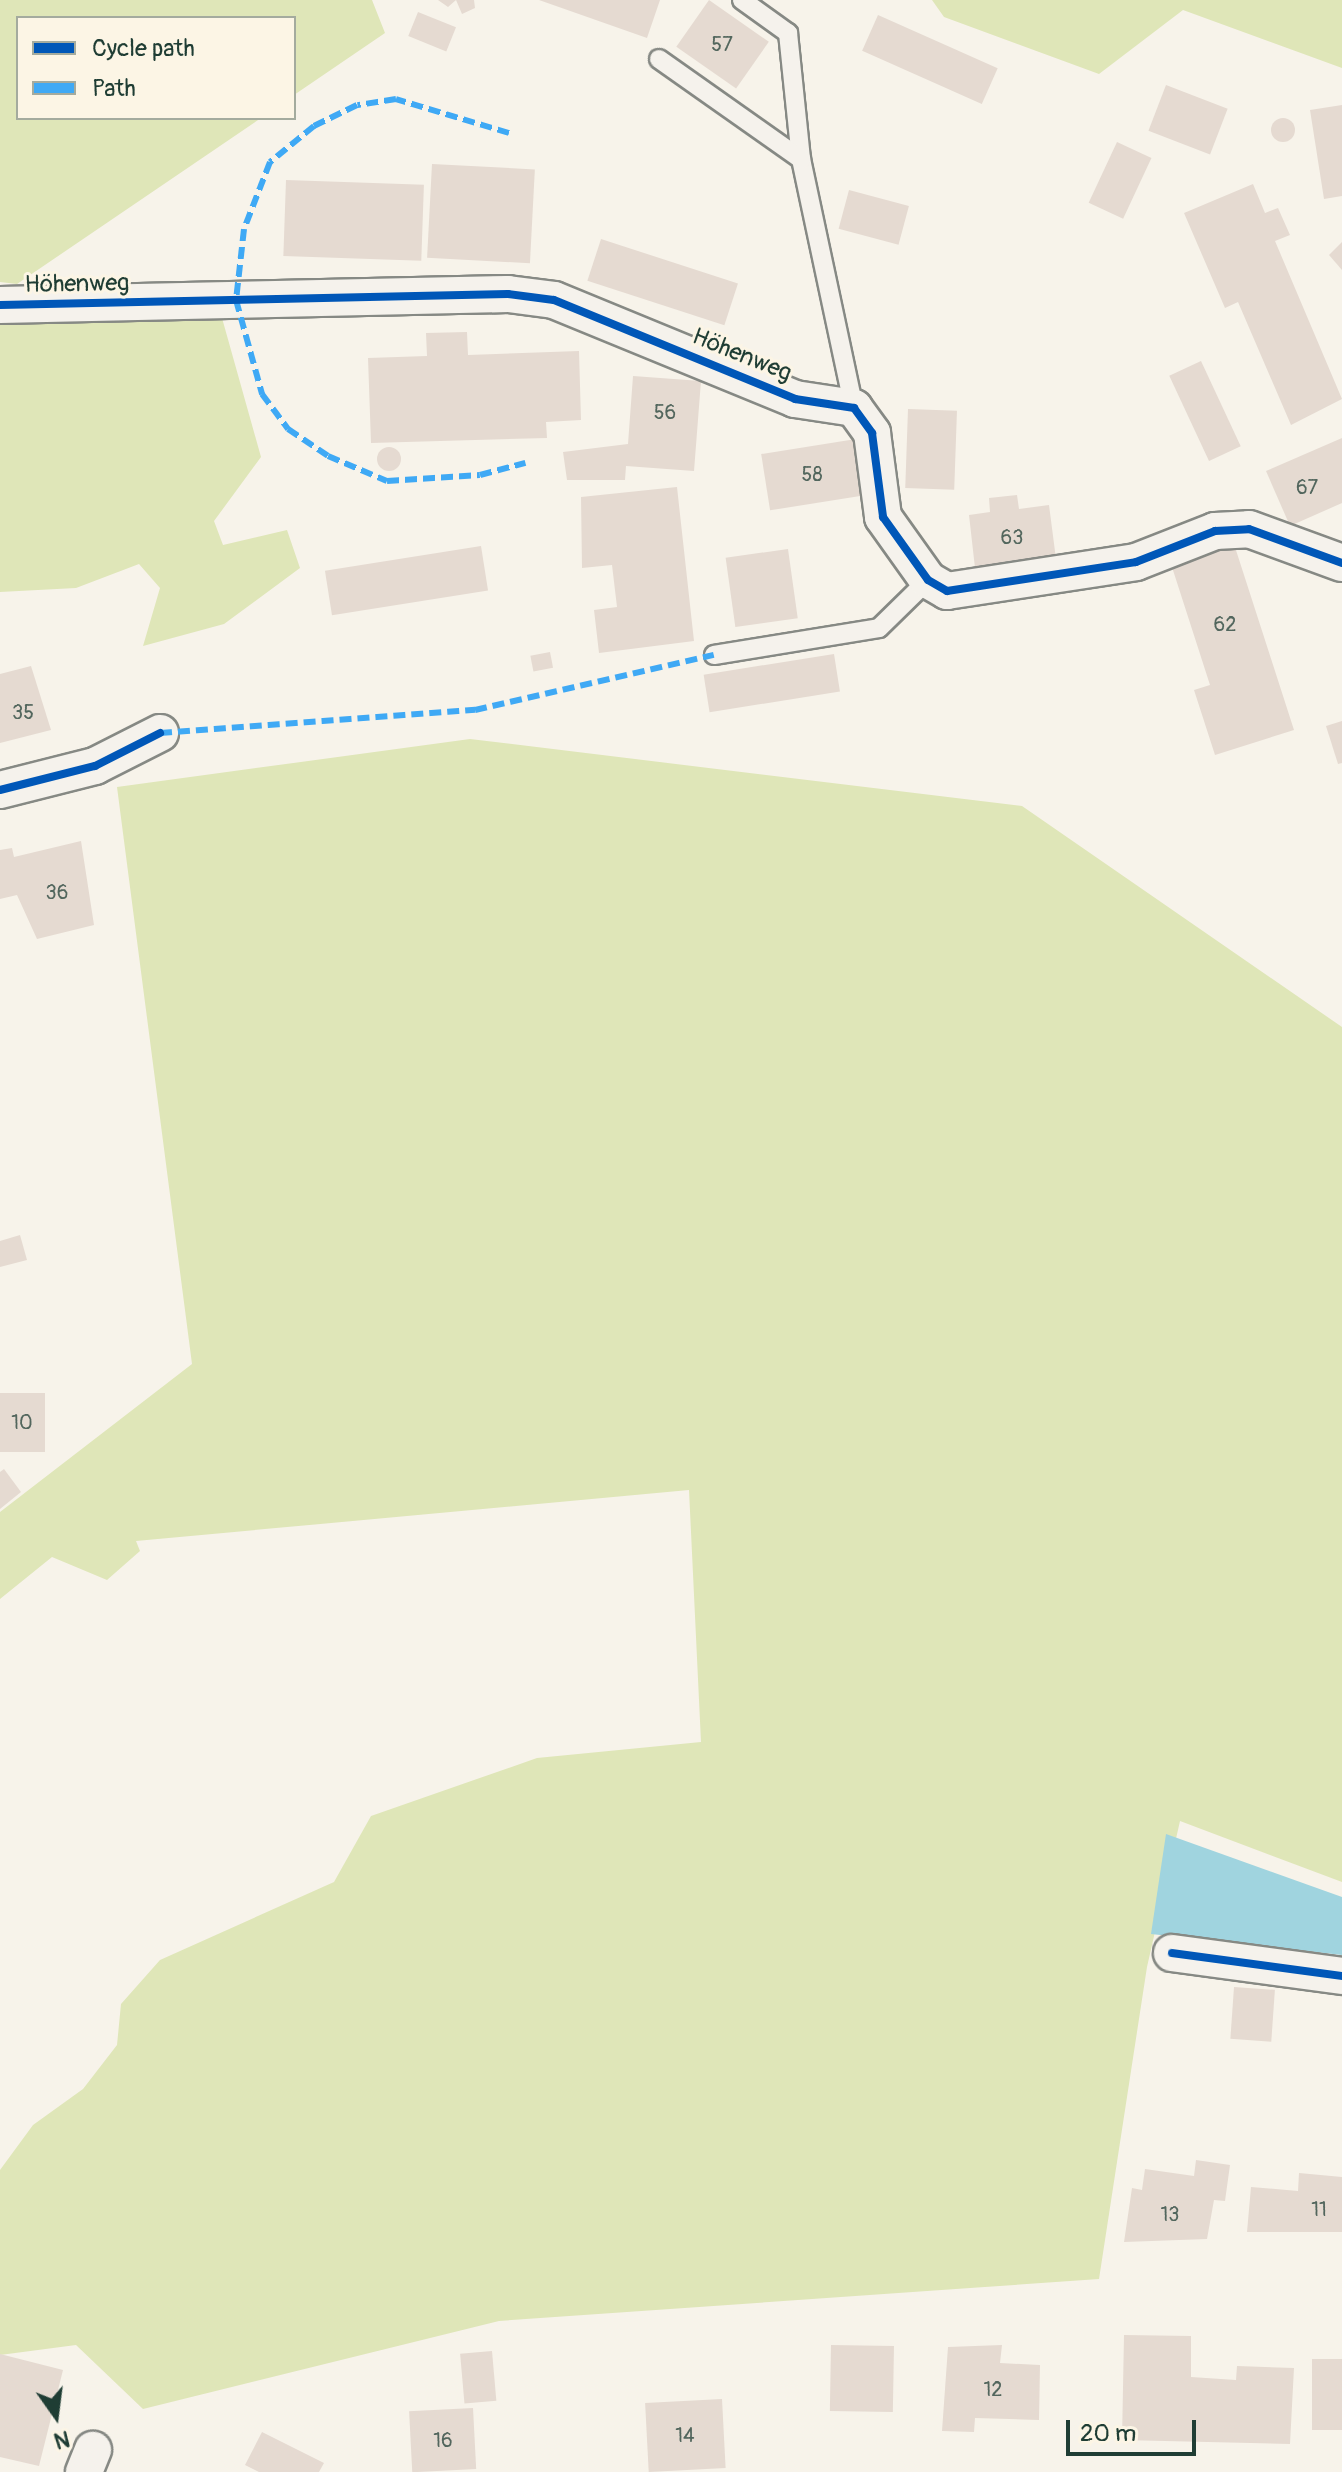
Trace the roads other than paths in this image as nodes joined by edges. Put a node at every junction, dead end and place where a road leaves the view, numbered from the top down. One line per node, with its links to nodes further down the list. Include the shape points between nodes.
1 (742, 0): 3 (lane, via 788,33)
2 (659, 59): 3 (lane)
3 (801, 159): 5 (lane)
4 (0, 305): 5 (street, Höhenweg, via 508,294 554,300 795,399)
5 (854, 408): 7 (street, via 872,433 883,517)
6 (1342, 563): 7 (street, via 1249,529 1215,531 1136,562 947,591)
7 (928, 580): 8 (lane, via 879,628)
8 (714, 655)
9 (160, 733): 10 (street, via 95,766)
10 (0, 790)
11 (1172, 1953): 12 (street)
12 (1342, 1976)

